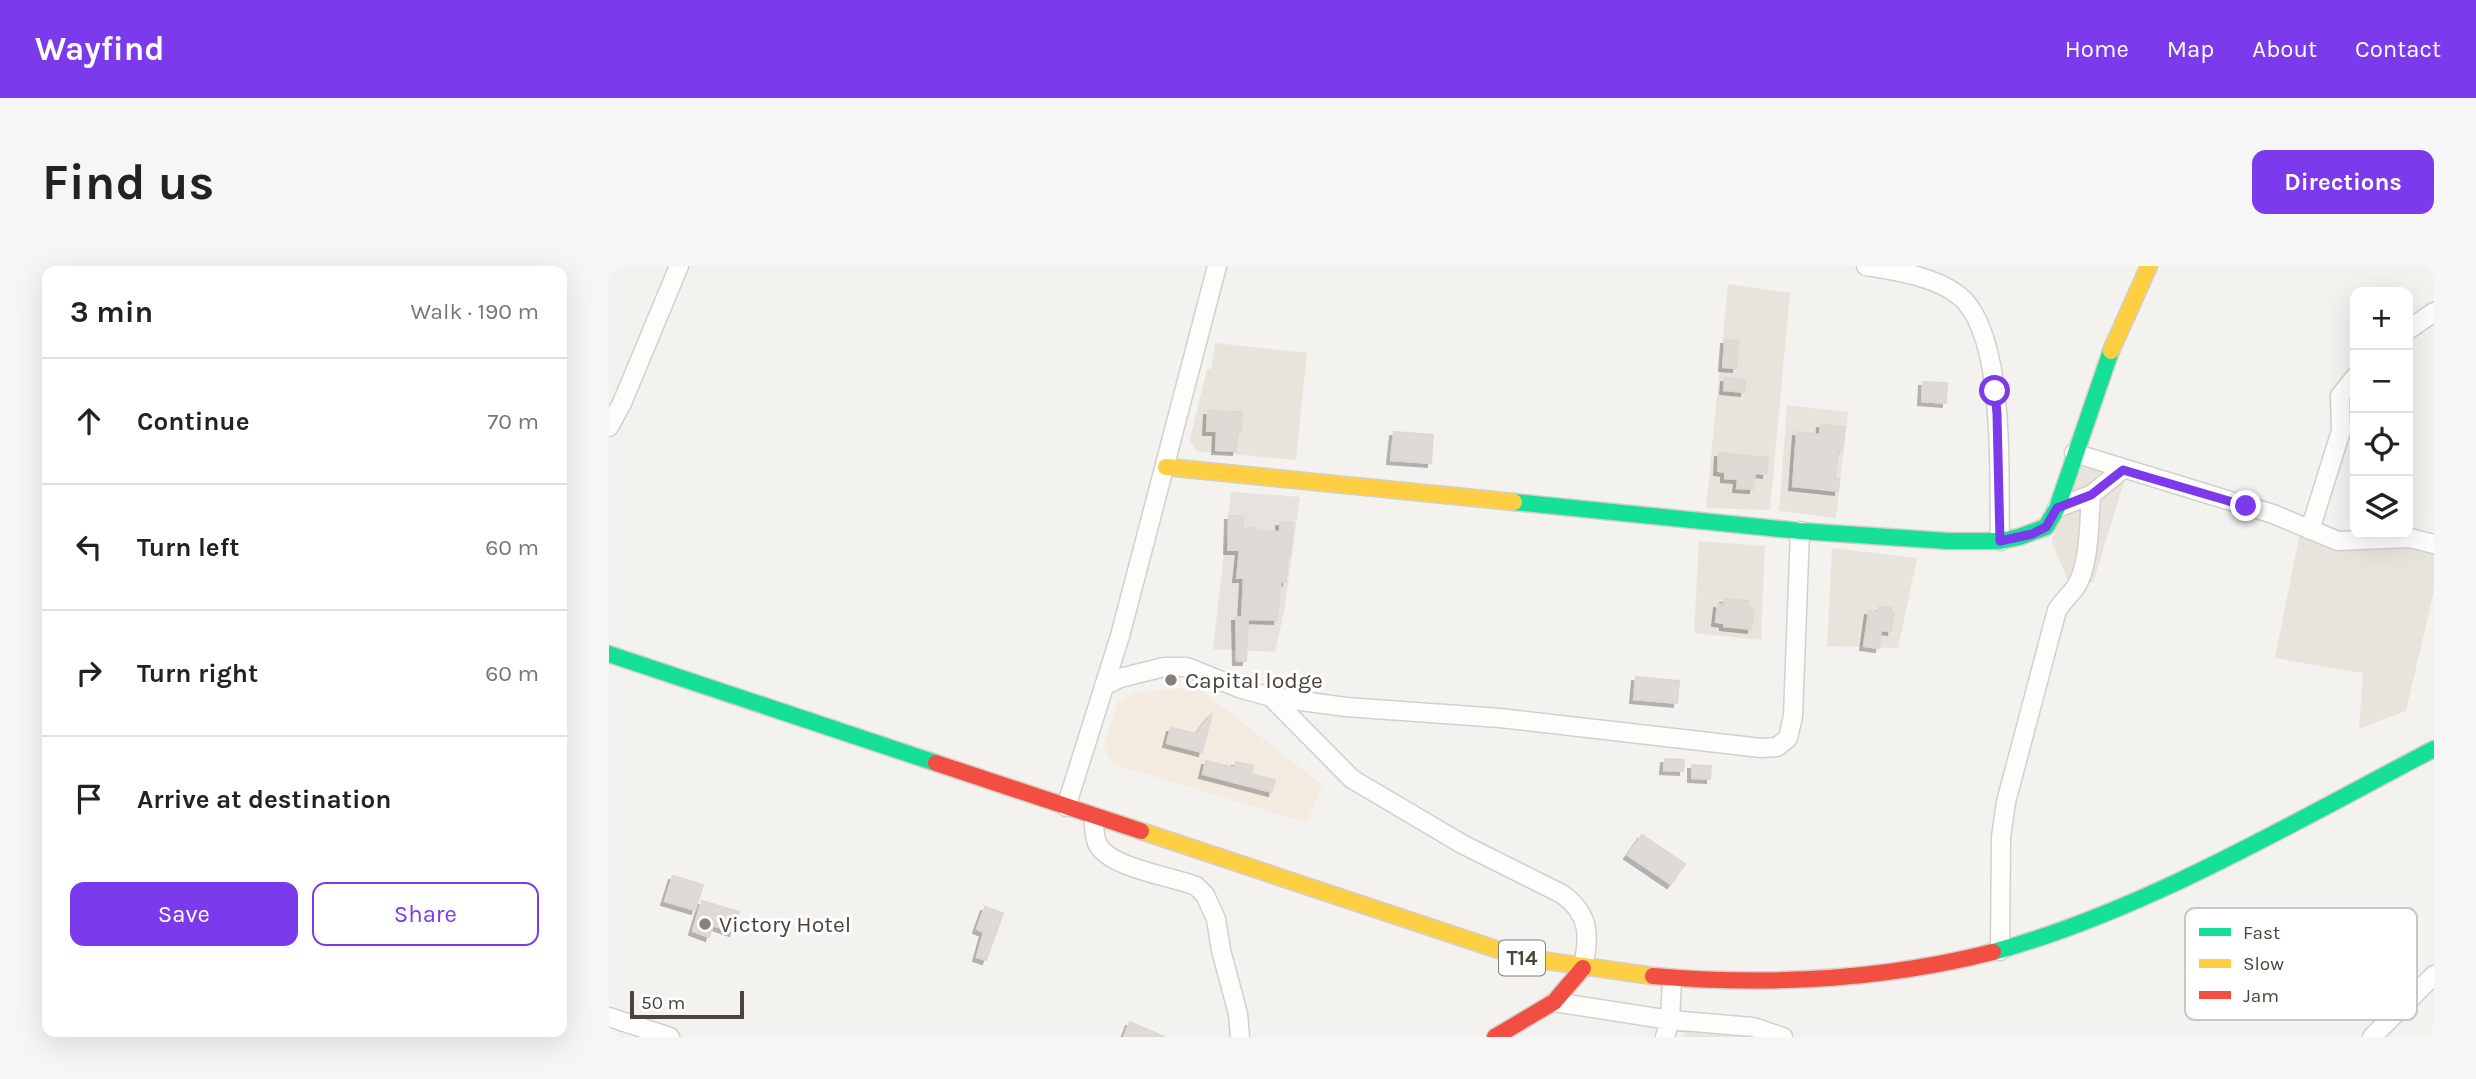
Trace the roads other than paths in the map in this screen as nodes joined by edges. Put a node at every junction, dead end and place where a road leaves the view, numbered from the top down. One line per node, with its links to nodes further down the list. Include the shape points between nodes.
1 (679, 266): 8 (street)
2 (1217, 266): 10 (street)
3 (1866, 266): 16 (street, via 1945,287 1965,300 1978,321 1985,336 1997,414)
4 (2149, 266): 9 (main road, via 2116,338)
5 (2434, 312): 6 (street)
6 (2413, 327)
7 (2350, 383): 14 (street, via 2340,396 2341,431)
8 (609, 427)
9 (2074, 453): 11 (street); 13 (main road)
10 (1166, 467): 15 (main road); 19 (street)
11 (2123, 470): 12 (street); 14 (street, via 2273,514)
12 (2091, 495): 13 (street); 24 (street, via 2083,567 2076,587 2057,610 2006,803 2001,838)
13 (2057, 508): 16 (main road, via 2046,527)
14 (2310, 530): 17 (street, via 2344,542 2410,538)
15 (1800, 531): 16 (main road); 20 (street, via 1793,716 1788,738 1777,747)
16 (2000, 541)
17 (2434, 544)
18 (609, 654): 22 (main road, T14)
19 (1104, 686): 20 (street, via 1174,666); 22 (street)
20 (1271, 697): 25 (street, via 1352,779 1575,904 1587,930)
21 (2434, 749): 24 (main road, T14, via 2209,866)
22 (1066, 807): 23 (main road, T14)
23 (1093, 816): 25 (main road, T14, via 1520,957); 34 (street, via 1098,845 1105,855 1196,886 1205,895 1216,919)
24 (2000, 951): 27 (main road, T14, via 1898,972 1835,979)
25 (1583, 968): 27 (main road, T14); 29 (main road)
26 (2434, 975): 28 (street)
27 (1672, 980): 32 (street)
28 (2417, 992)
29 (1554, 1002): 32 (street); 35 (main road)
30 (609, 1017): 33 (street)
31 (2389, 1020): 37 (street)
32 (1667, 1029): 36 (street, via 1753,1027)
33 (670, 1037)
34 (1240, 1037)
35 (1495, 1037)
36 (1783, 1037)
37 (2372, 1037)

